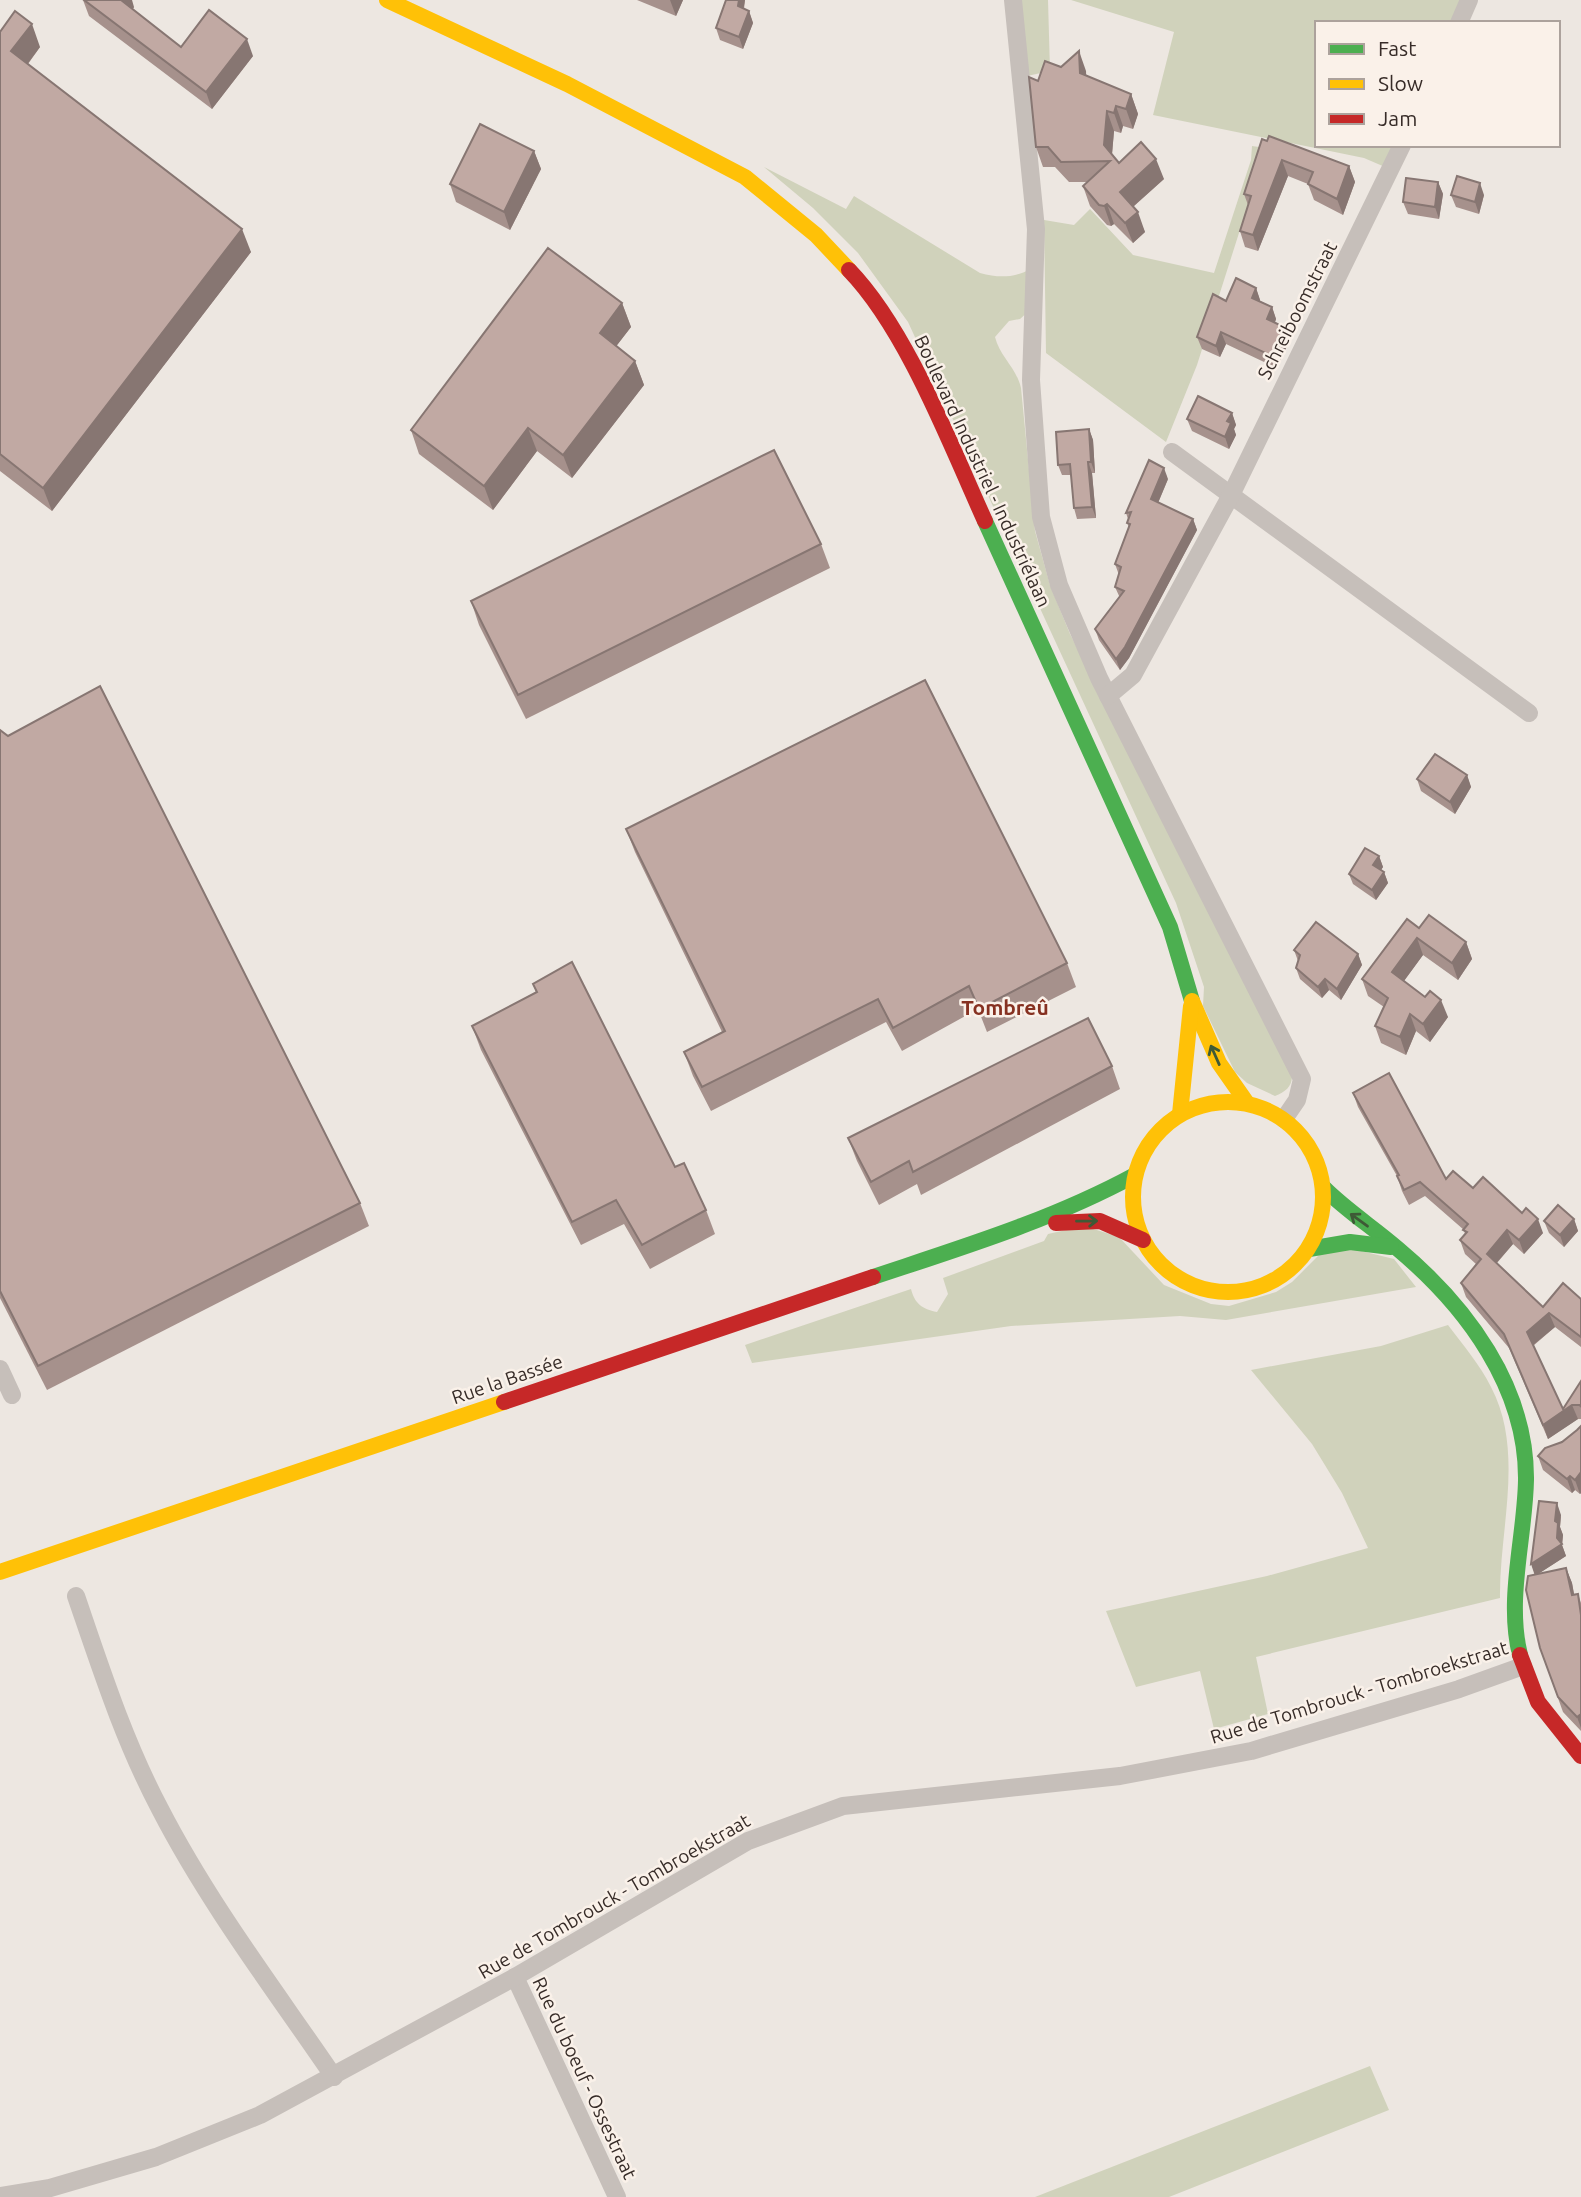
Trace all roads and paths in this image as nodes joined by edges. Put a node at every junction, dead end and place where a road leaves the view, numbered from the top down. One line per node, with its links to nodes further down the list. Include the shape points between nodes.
1 (387, 0): 10 (main road, Boulevard Industriel - Industriélaan, via 567,84 745,177 816,235 863,284 909,358 948,439 1170,927)
2 (1013, 0): 8 (street, via 1036,229 1031,380 1041,517 1059,585)
3 (1469, 0): 4 (street)
4 (1460, 21)
5 (1401, 147): 7 (street, Schreiboomstraat)
6 (1172, 452): 7 (street)
7 (1231, 495): 8 (street, Schreiboomstraat, via 1133,675); 9 (street)
8 (1108, 696): 13 (street, via 1302,1079 1297,1101)
9 (1529, 713)
10 (1192, 1002): 11 (main road, Boulevard Industriel - Industriélaan, one-way to 10, via 1219,1065); 12 (main road, Boulevard Industriel - Industriélaan)
11 (1247, 1103): 12 (main road, via 1205,1104); 13 (main road)
12 (1180, 1114): 14 (main road, via 1149,1143)
13 (1284, 1119): 15 (main road, via 1309,1145)
14 (1135, 1175): 16 (main road, Rue la Bassée); 17 (main road, via 1133,1205)
15 (1324, 1188): 18 (main road, via 1322,1220); 19 (main road, one-way to 15, via 1348,1213)
16 (1027, 1225): 17 (main road, Rue la Bassée, one-way to 17, via 1100,1221); 24 (main road, Rue la Bassée)
17 (1143, 1240): 18 (main road, via 1175,1276 1222,1293 1247,1291 1279,1279)
18 (1309, 1249): 19 (main road, via 1338,1241)
19 (1398, 1249): 22 (main road, via 1465,1323 1501,1373 1517,1412)
20 (0, 1369): 21 (street)
21 (12, 1395)
22 (1525, 1453): 23 (street); 26 (main road, via 1514,1605)
23 (1544, 1454)
24 (0, 1572)
25 (76, 1596): 29 (street, via 132,1752 160,1809 201,1884)
26 (1523, 1666): 27 (main road, via 1538,1701); 28 (street, Rue de Tombrouck - Tombroekstraat, via 1251,1751 1120,1776 843,1806 748,1841)
27 (1581, 1756)
28 (515, 1977): 29 (street, Rue de Tombrouck - Tombroekstraat); 31 (street, Rue du boeuf - Ossestraat)
29 (334, 2077): 30 (street, Rue de Tombrouck - Tombroekstraat, via 260,2115 156,2157 50,2188)
30 (0, 2196)
31 (617, 2197)

